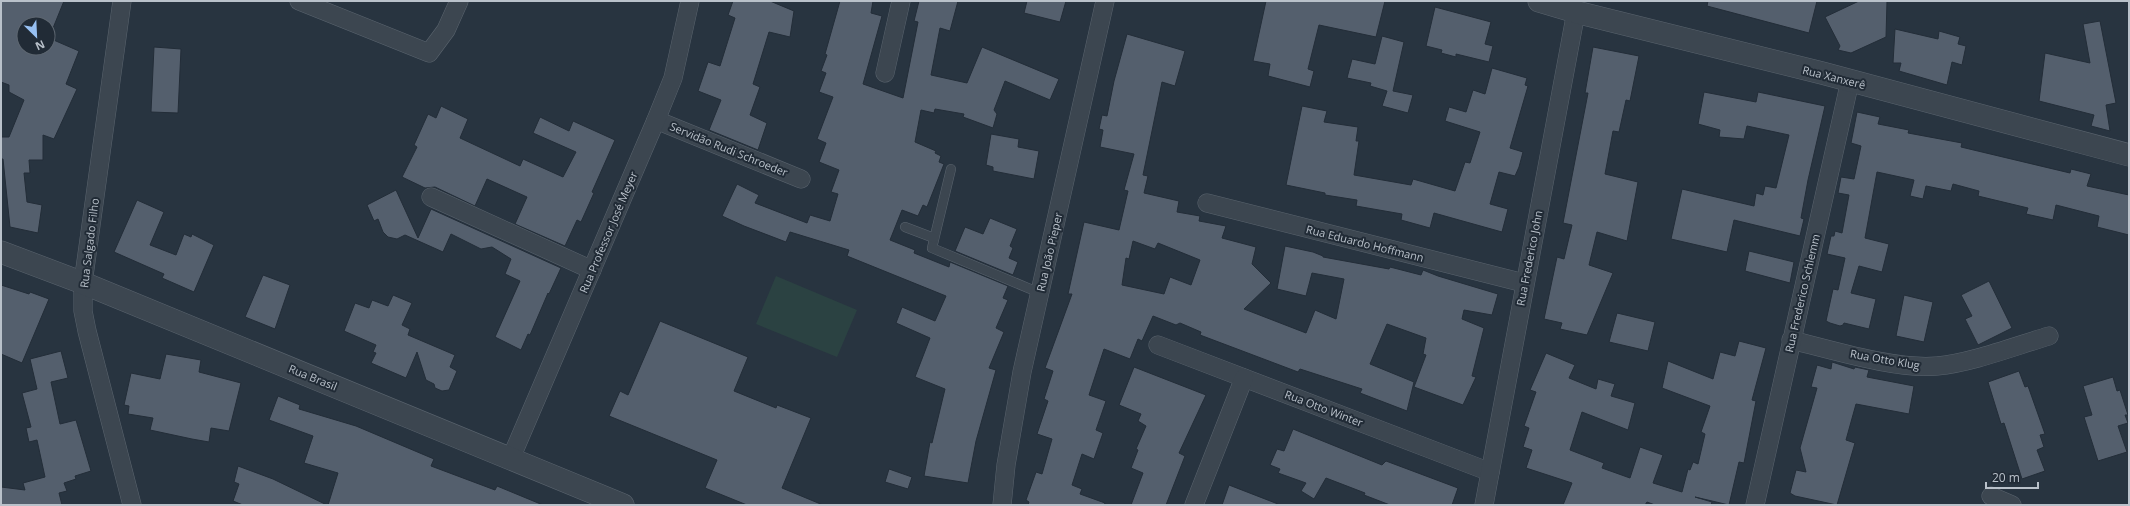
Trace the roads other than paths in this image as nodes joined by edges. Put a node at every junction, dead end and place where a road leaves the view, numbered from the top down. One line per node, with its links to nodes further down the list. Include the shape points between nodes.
1 (122, 1): 21 (street, Rua Salgado Filho)
2 (299, 1): 3 (street, via 429,53 446,30)
3 (459, 1)
4 (690, 1): 11 (street, Rua Professor José Meyer, via 673,78)
5 (901, 1): 9 (street)
6 (1105, 1): 23 (street, Rua João Pieper)
7 (1549, 2): 8 (street, Rua Xanxerê)
8 (1576, 12): 10 (street, Rua Xanxerê); 22 (street, Rua Frederico John)
9 (885, 73)
10 (1850, 80): 12 (street, Rua Xanxerê); 25 (street, Rua Frederico Schlemm)
11 (656, 120): 14 (street, Servidão Rudi Schroeder); 20 (street, Rua Professor José Meyer)
12 (2129, 155)
13 (951, 169): 18 (lane)
14 (801, 179)
15 (431, 197): 20 (street)
16 (1207, 203): 22 (street, Rua Eduardo Hoffmann)
17 (905, 228): 18 (lane)
18 (934, 238): 23 (lane, via 932,248)
19 (1, 252): 21 (street, Rua Brasil)
20 (592, 270): 28 (street, Rua Professor José Meyer)
21 (83, 283): 28 (street, Rua Brasil); 31 (street, Rua Salgado Filho, via 87,331)
22 (1524, 283): 29 (street, Rua Frederico John)
23 (1040, 293): 33 (street, Rua João Pieper, via 1014,415)
24 (2049, 336): 25 (street, Rua Otto Klug, via 1937,366 1886,362)
25 (1791, 340): 36 (street, Rua Frederico Schlemm)
26 (1158, 345): 27 (street, Rua Otto Winter)
27 (1244, 378): 29 (street, Rua Otto Winter); 34 (street)
28 (511, 458): 32 (street, Rua Brasil)
29 (1490, 472): 35 (street, Rua Frederico John)
30 (1990, 496): 37 (street)
31 (132, 505)
32 (623, 505)
33 (1002, 505)
34 (1194, 505)
35 (1484, 505)
36 (1755, 505)
37 (2012, 505)

